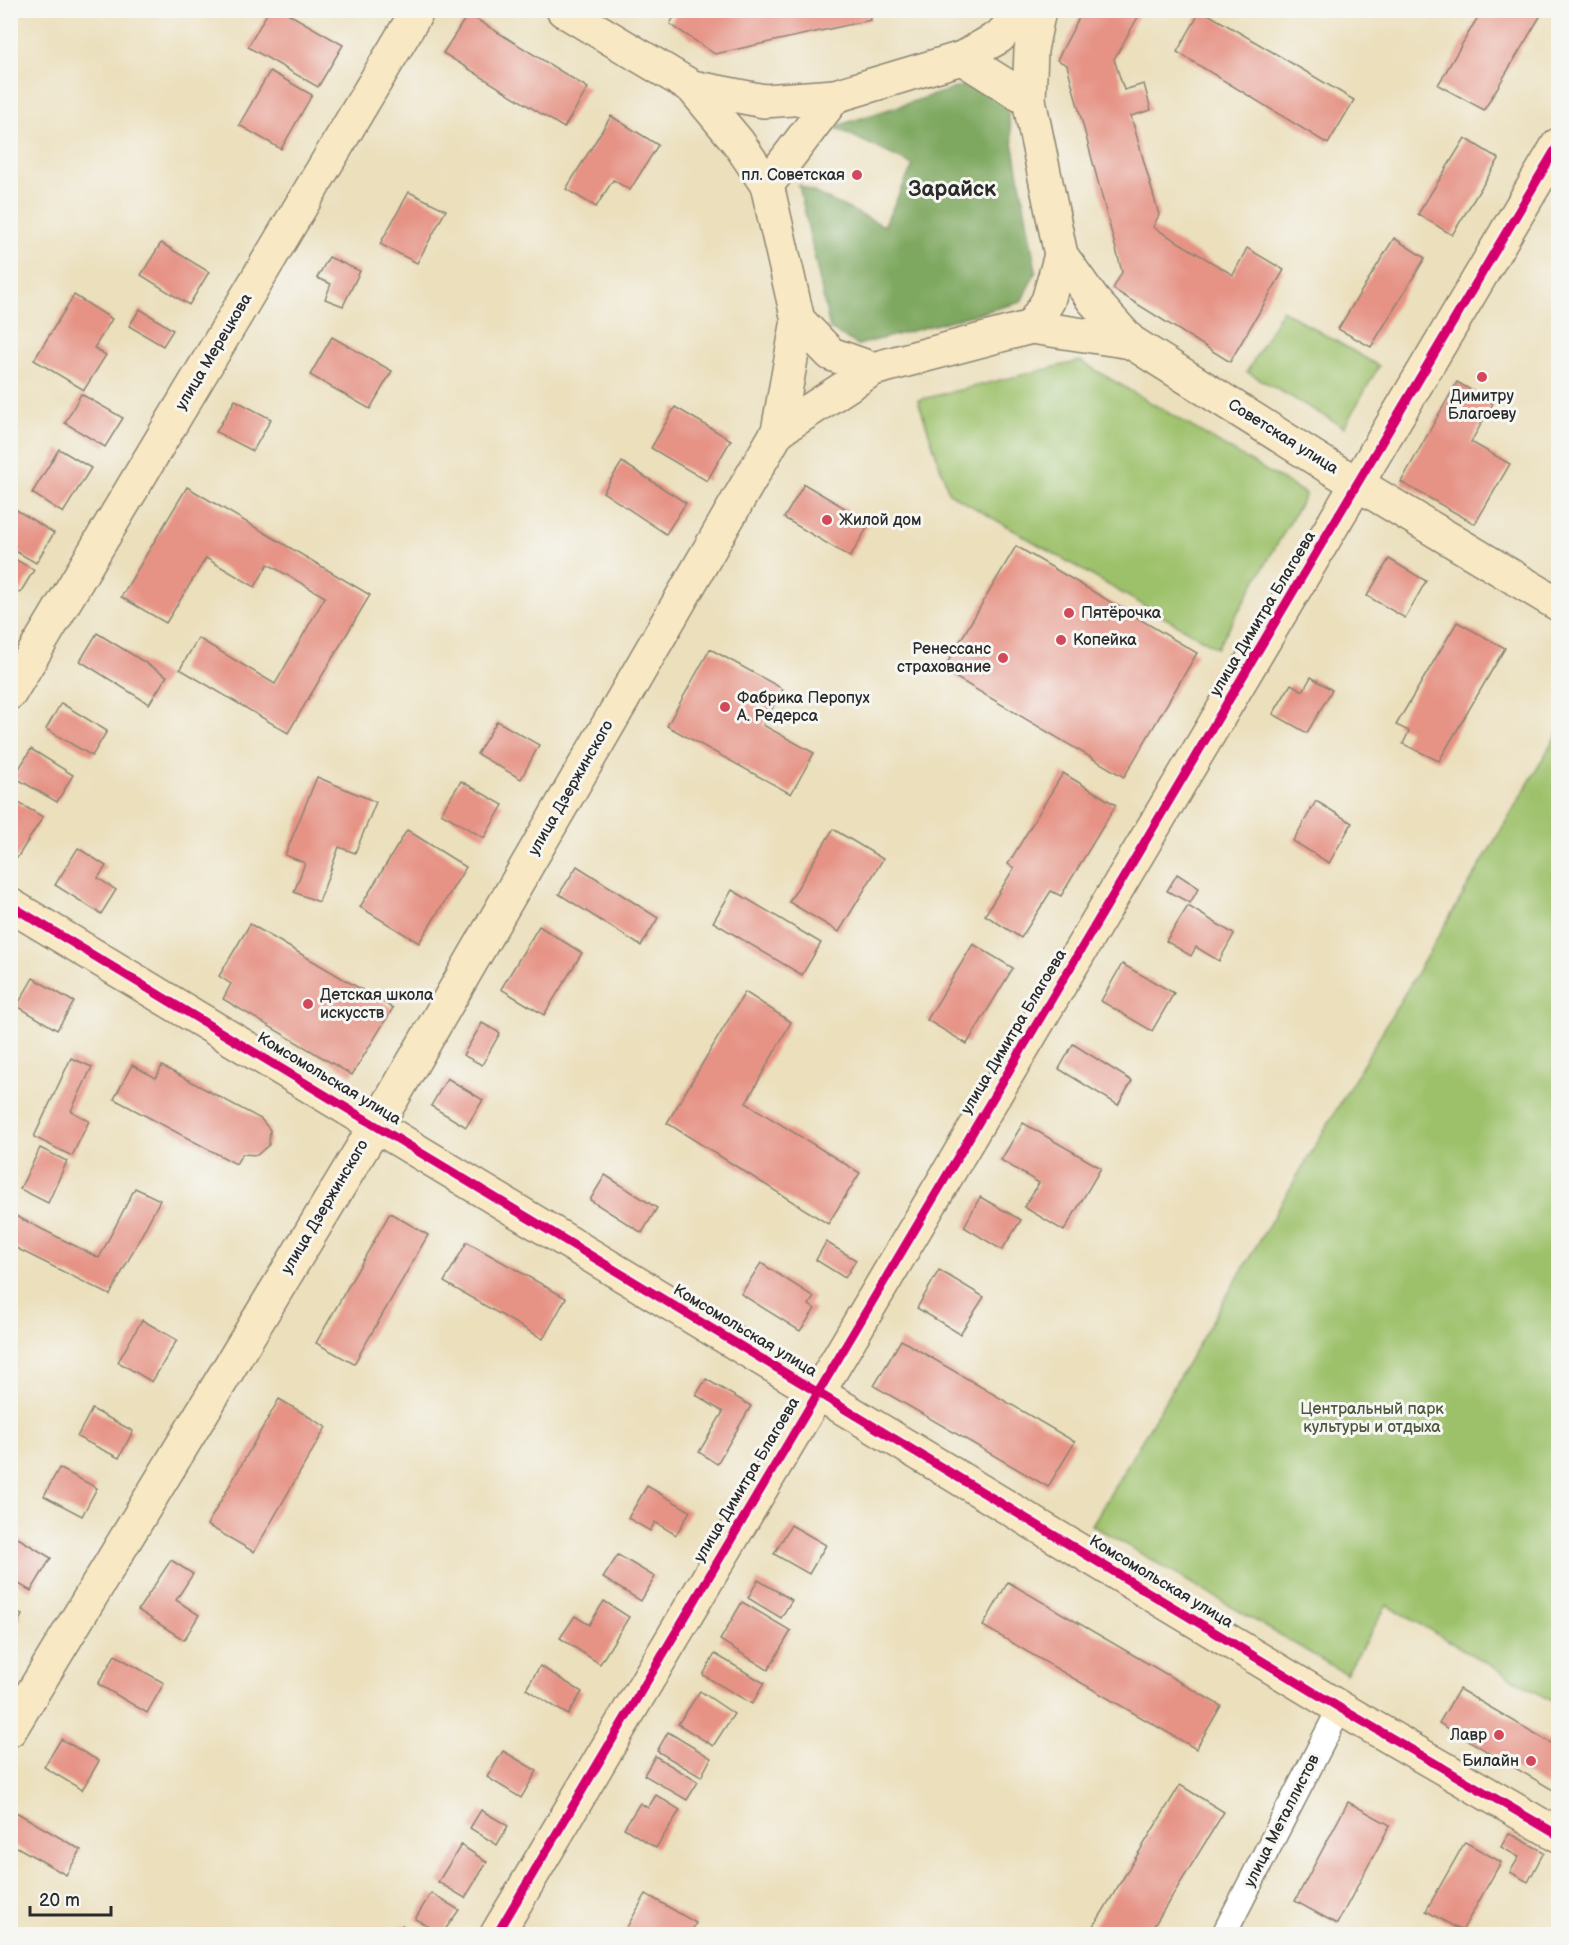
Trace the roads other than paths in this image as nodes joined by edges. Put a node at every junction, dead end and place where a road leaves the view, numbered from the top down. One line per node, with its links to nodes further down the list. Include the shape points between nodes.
1 (418, 10): 19 (street, улица Мерецкова)
2 (563, 10): 6 (street)
3 (1025, 10): 5 (street, via 999,37)
4 (1039, 10): 8 (street, via 1031,50)
5 (962, 58): 7 (street); 8 (street)
6 (692, 87): 7 (street, via 764,101); 10 (street, via 738,142)
7 (835, 96): 10 (street)
8 (1029, 100): 11 (street)
9 (1558, 145): 17 (street, улица Димитра Благоева)
10 (767, 185): 12 (street)
11 (1060, 255): 13 (street, via 1048,301); 14 (street, Советская улица)
12 (798, 320): 15 (street, via 831,354); 16 (street, улица Дзержинского)
13 (1031, 327): 14 (street, Советская улица); 15 (street, улица Дзержинского)
14 (1131, 342): 17 (street, Советская улица)
15 (873, 369): 16 (street, улица Дзержинского)
16 (778, 431): 21 (street, улица Дзержинского)
17 (1358, 483): 18 (street, Советская улица); 22 (street, улица Димитра Благоева)
18 (1558, 604)
19 (10, 693)
20 (10, 905): 21 (street, Комсомольская улица)
21 (375, 1124): 22 (street, Комсомольская улица); 24 (street, улица Дзержинского)
22 (817, 1392): 23 (street, Комсомольская улица); 26 (street, улица Димитра Благоева)
23 (1340, 1708): 25 (street, Комсомольская улица); 27 (street, улица Металлистов)
24 (10, 1730)
25 (1558, 1834)
26 (497, 1935)
27 (1224, 1935)

